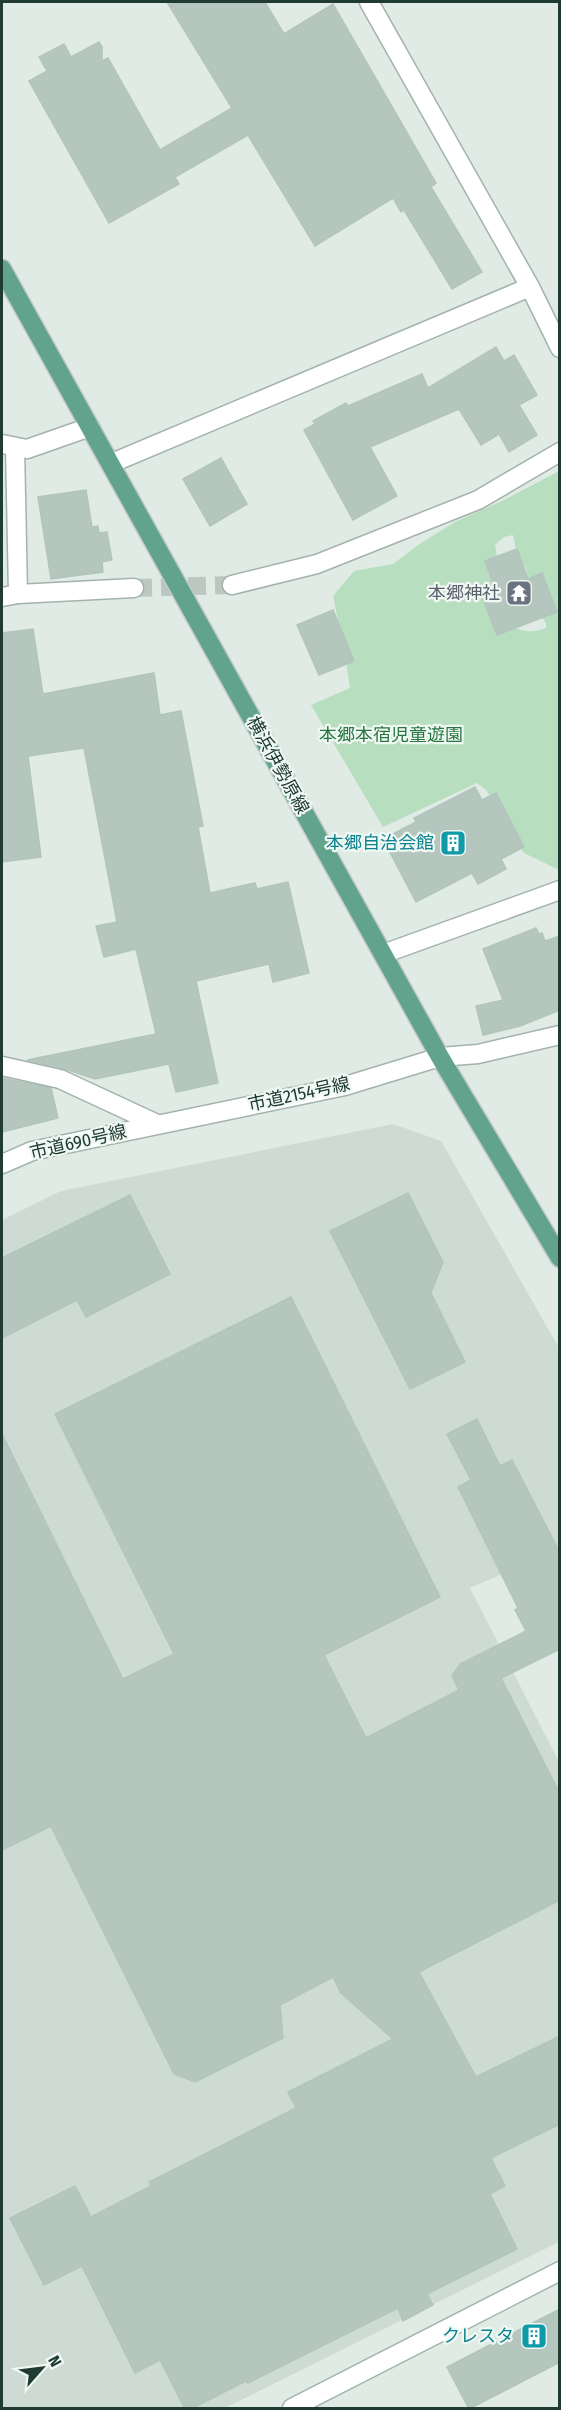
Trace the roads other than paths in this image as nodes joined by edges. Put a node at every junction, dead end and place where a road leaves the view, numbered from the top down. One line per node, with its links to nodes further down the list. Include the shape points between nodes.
1 (369, 2): 3 (street)
2 (2, 269): 5 (main road, 横浜伊勢原線)
3 (530, 287): 4 (street); 8 (street)
4 (560, 348)
5 (90, 428): 6 (street, via 27,449); 8 (main road, 横浜伊勢原線)
6 (8, 446): 11 (street)
7 (560, 452): 9 (street, via 478,500 316,564)
8 (111, 463): 13 (main road, 横浜伊勢原線)
9 (232, 585)
10 (134, 588): 11 (street)
11 (10, 595)
12 (560, 890): 13 (street)
13 (383, 954): 15 (main road, 横浜伊勢原線)
14 (560, 1035): 15 (street, 市道2154号線, via 478,1054)
15 (440, 1057): 17 (street, 市道2154号線, via 345,1086); 19 (main road, 横浜伊勢原線)
16 (2, 1066): 17 (street, via 60,1079)
17 (157, 1124): 18 (street, 市道690号線, via 32,1151)
18 (2, 1164)
19 (560, 1258)
20 (560, 2271): 21 (street)
21 (292, 2409)

